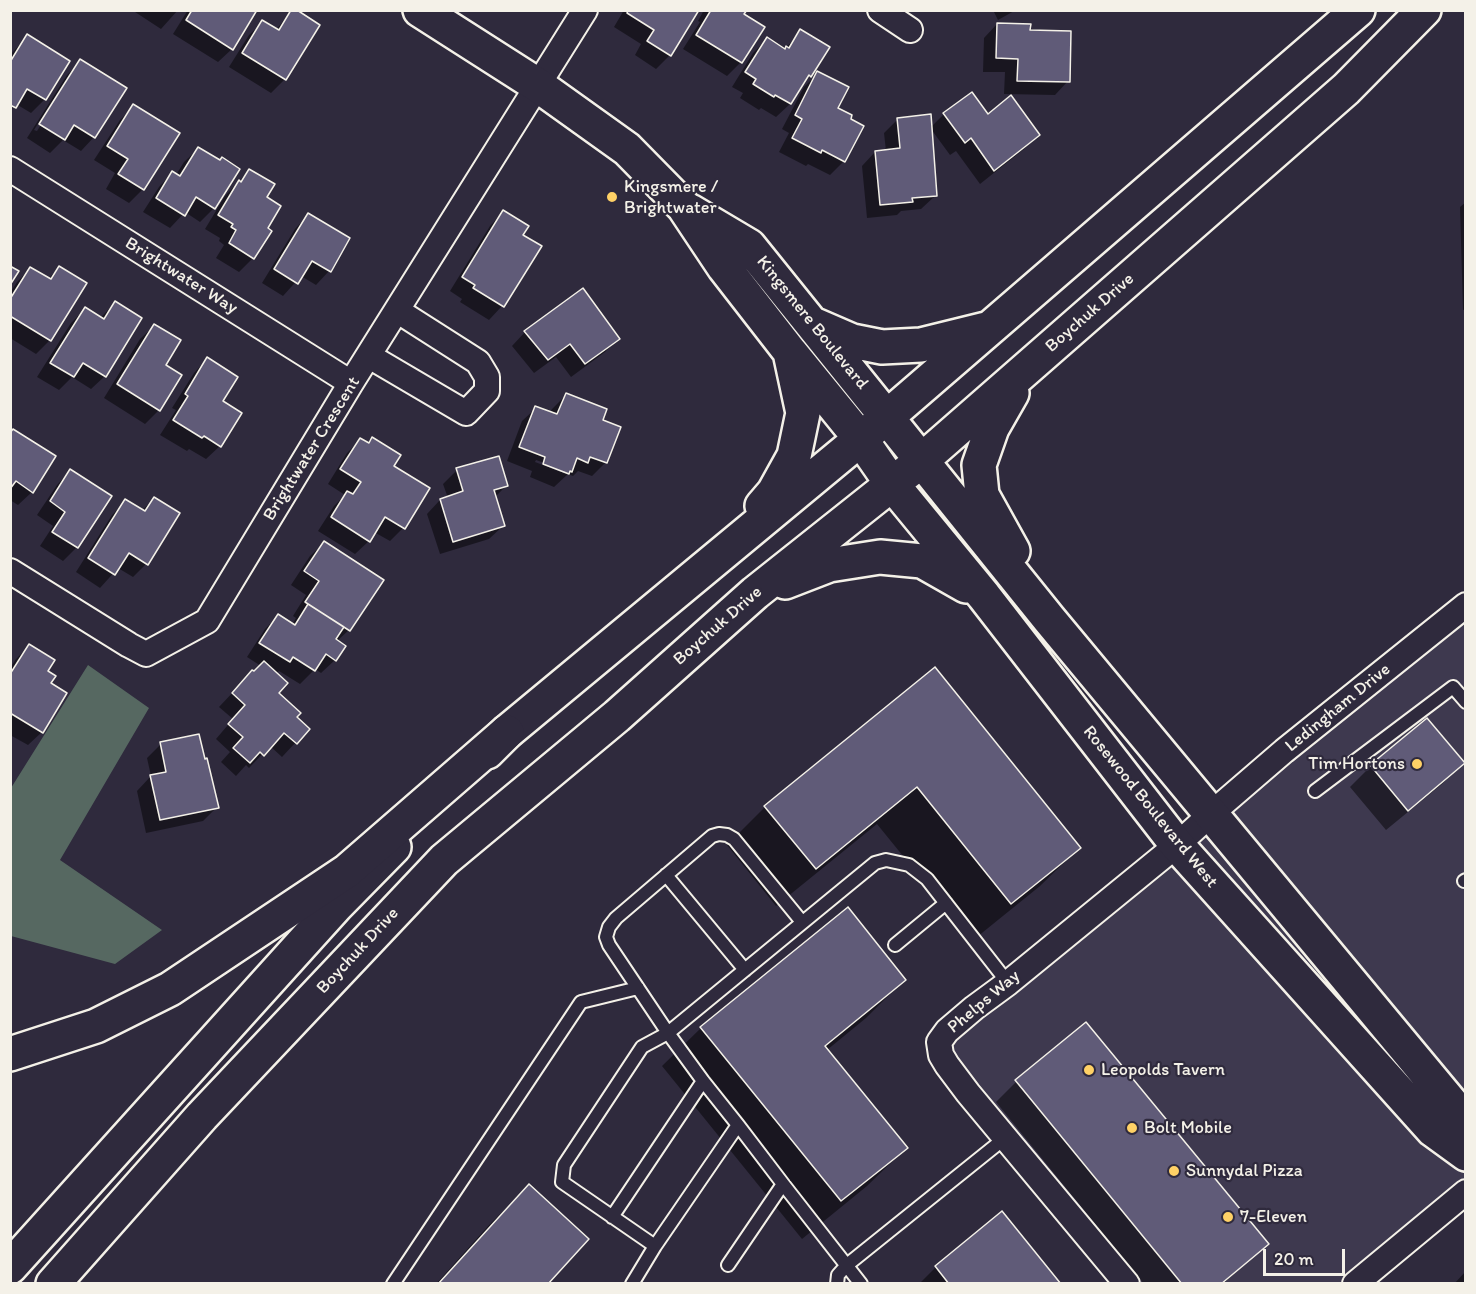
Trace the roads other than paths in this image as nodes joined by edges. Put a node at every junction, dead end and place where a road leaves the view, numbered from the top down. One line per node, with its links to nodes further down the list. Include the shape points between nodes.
1 (420, 10): 7 (main road, Kingsmere Boulevard)
2 (585, 10): 7 (street, Brightwater Crescent)
3 (880, 10): 6 (street)
4 (1358, 10): 12 (main road)
5 (1424, 10): 15 (main road, Boychuk Drive, via 1346,89)
6 (910, 30)
7 (539, 86): 9 (main road, Kingsmere Boulevard, via 627,149); 10 (street, Brightwater Crescent)
8 (10, 170): 16 (street, Brightwater Way)
9 (684, 207): 11 (main road, Kingsmere Boulevard, via 749,246); 13 (main road, Kingsmere Boulevard, via 724,267)
10 (398, 310): 14 (street, Brightwater Crescent); 14 (street, via 478,362 487,377 487,391 466,413)
11 (814, 325): 12 (main road, via 852,341 882,347 921,345); 17 (main road, Kingsmere Boulevard)
12 (993, 327): 17 (main road)
13 (790, 352): 18 (main road, Kingsmere Boulevard); 21 (main road, via 803,413 794,456 774,492)
14 (369, 357): 16 (street, Brightwater Crescent)
15 (1028, 368): 19 (main road, Boychuk Drive); 26 (main road, via 992,428 979,465 982,495)
16 (351, 383): 22 (street, Brightwater Crescent, via 207,621 146,654)
17 (888, 417): 18 (main road); 19 (main road, Kingsmere Boulevard)
18 (860, 438): 20 (main road, Rosewood Boulevard West); 21 (main road)
19 (921, 461): 20 (main road, Boychuk Drive); 26 (main road)
20 (892, 484): 23 (main road, Boychuk Drive); 24 (main road, Rosewood Boulevard West)
21 (717, 557): 28 (main road)
22 (10, 571)
23 (755, 593): 24 (main road, via 830,565 880,557 922,561); 53 (main road, Boychuk Drive, via 617,716 444,860 202,1116)
24 (984, 596): 31 (main road, Rosewood Boulevard West)
25 (1464, 610): 30 (street, Ledingham Drive)
26 (1049, 619): 30 (main road)
27 (1466, 702): 29 (lane, via 1453,687)
28 (507, 732): 40 (main road, via 347,871 170,988 96,1026); 52 (main road, via 336,906)
29 (1315, 791)
30 (1212, 813): 31 (street, Phelps Way); 43 (main road)
31 (1177, 845): 37 (street, Phelps Way); 45 (main road, Rosewood Boulevard West, via 1433,1130)
32 (666, 875): 34 (lane, via 712,836 727,835); 36 (lane); 38 (lane, via 616,918 606,937)
33 (946, 903): 34 (lane, via 918,870 886,860 875,863); 35 (lane); 37 (lane)
34 (802, 922): 36 (lane)
35 (895, 945)
36 (745, 970): 39 (lane)
37 (1008, 983): 44 (street, Phelps Way, via 951,1027 939,1042 947,1065)
38 (638, 988): 39 (lane); 54 (lane, via 581,1002)
39 (668, 1033): 41 (lane); 48 (lane, via 642,1047 564,1165 562,1182)
40 (10, 1054)
41 (703, 1081): 42 (lane); 48 (lane)
42 (738, 1125): 46 (lane); 49 (lane)
43 (1466, 1126)
44 (1005, 1138): 51 (lane); 58 (street, Phelps Way)
45 (1466, 1154)
46 (783, 1184): 50 (lane); 51 (lane)
47 (1466, 1192): 59 (street)
48 (612, 1217): 49 (lane)
49 (655, 1246): 55 (lane)
50 (728, 1265)
51 (847, 1265): 56 (lane, via 838,1275); 57 (lane)
52 (10, 1267)
53 (53, 1284)
54 (393, 1284)
55 (632, 1284)
56 (837, 1284)
57 (861, 1284)
58 (1127, 1284)
59 (1355, 1284)

